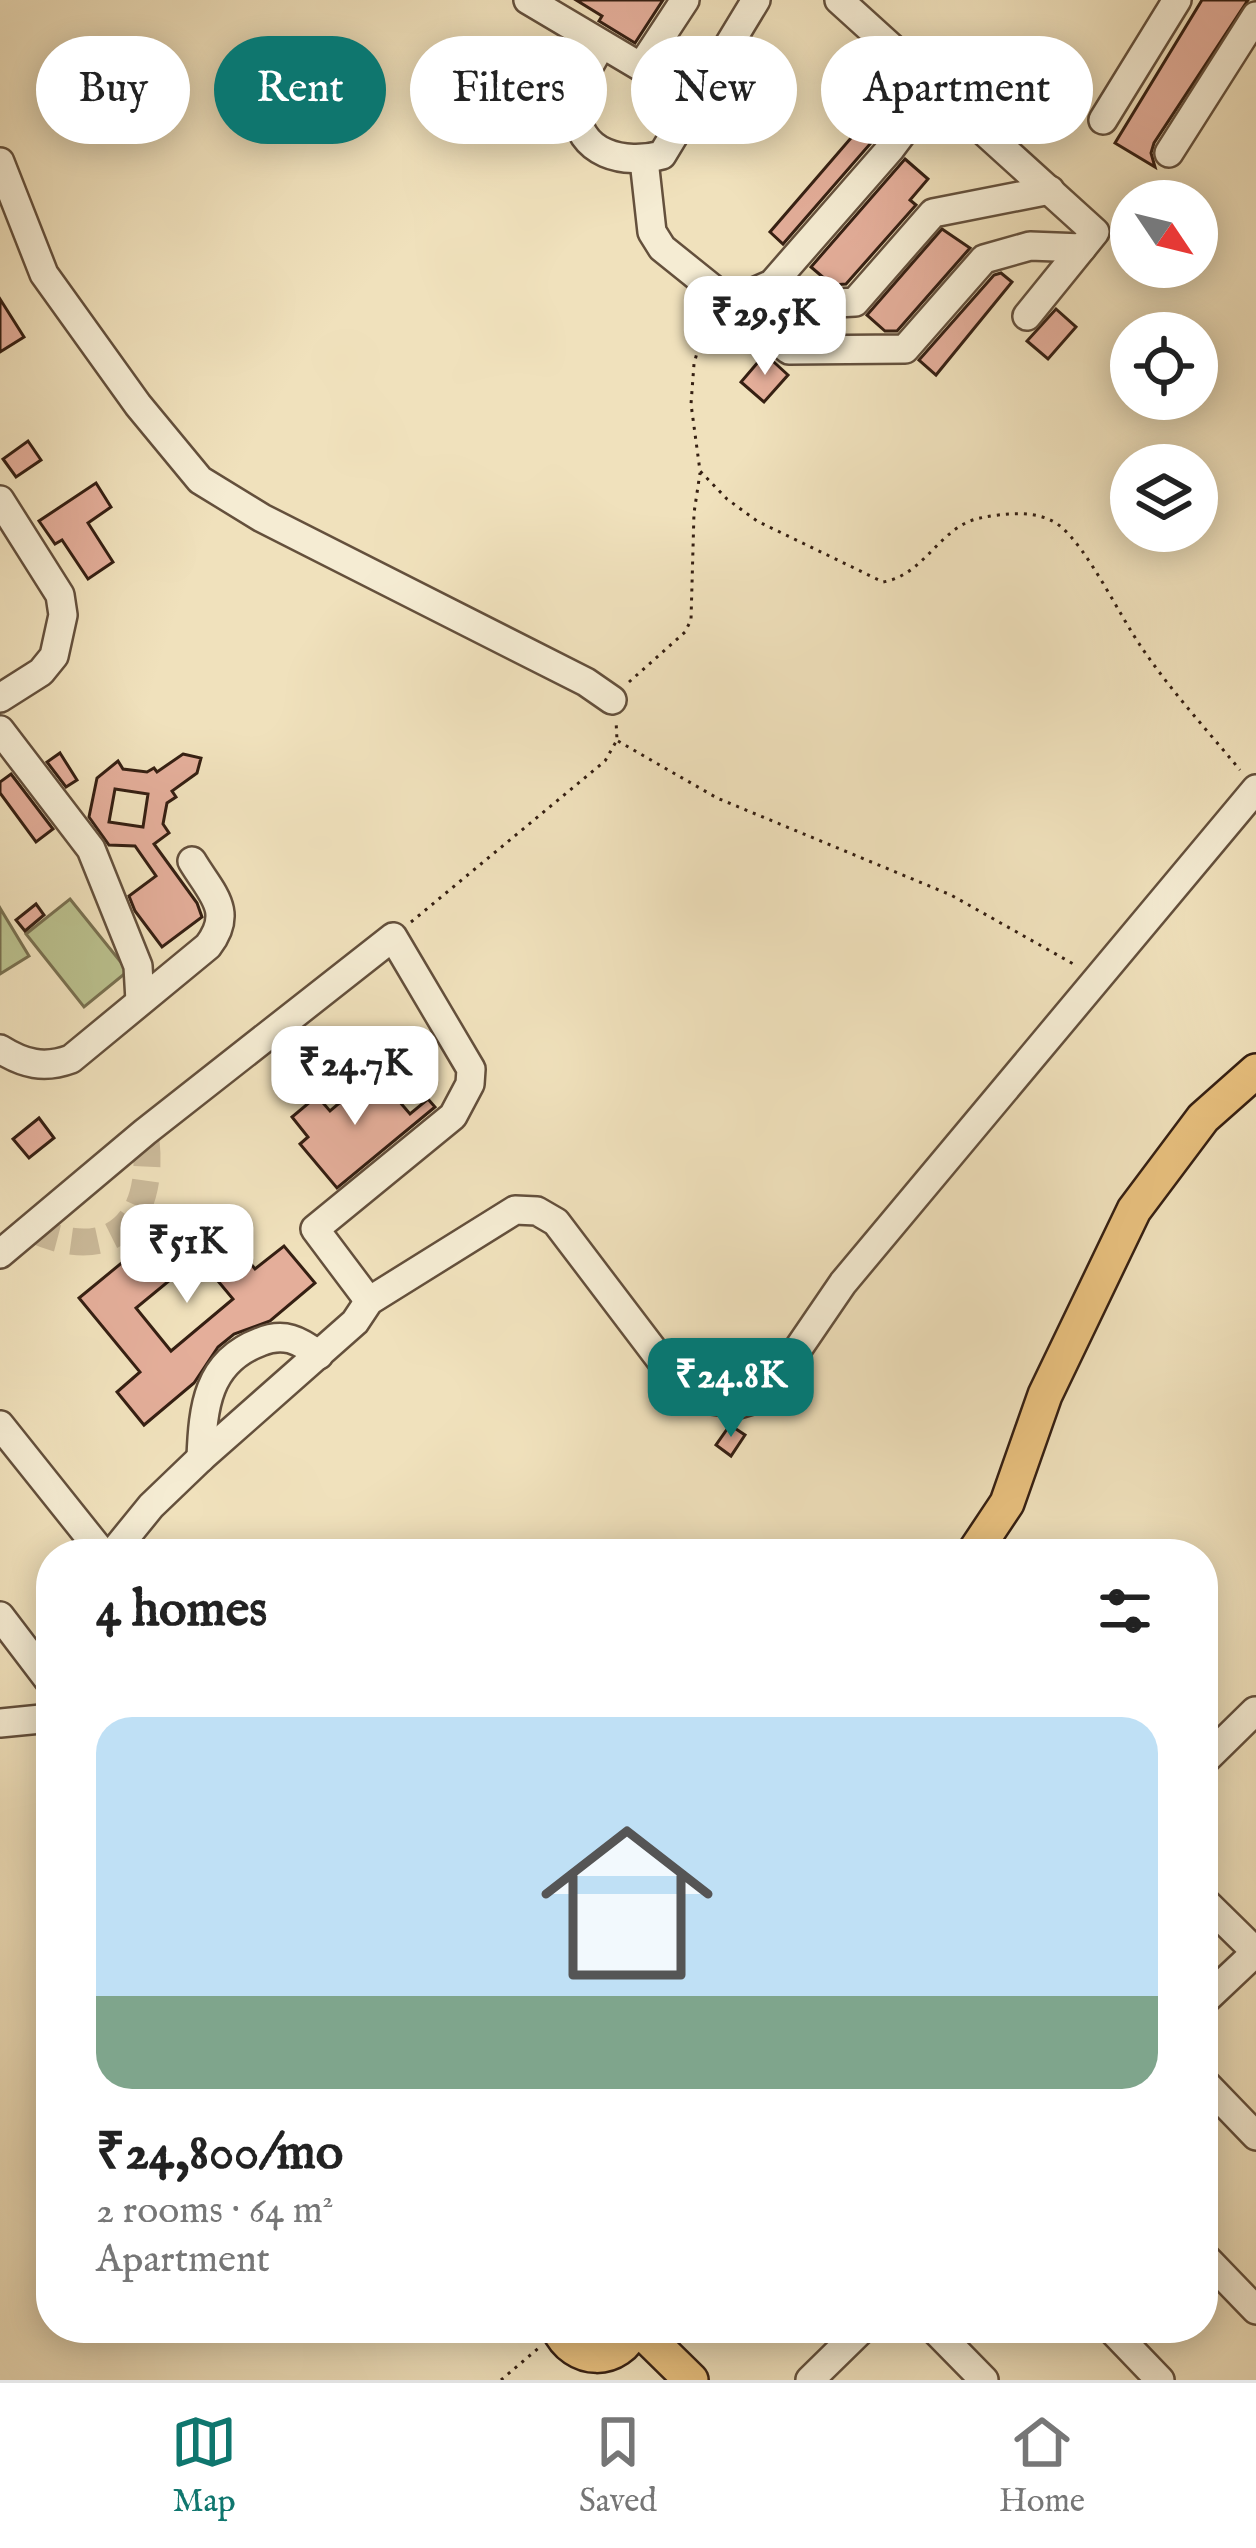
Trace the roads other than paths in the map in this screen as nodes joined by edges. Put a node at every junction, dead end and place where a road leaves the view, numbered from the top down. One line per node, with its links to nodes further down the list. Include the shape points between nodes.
1 (528, 0): 7 (street)
2 (685, 0): 9 (street, via 641,67)
3 (756, 0): 15 (street, via 662,155)
4 (838, 0): 8 (street)
5 (1177, 0): 10 (street)
6 (1256, 16): 14 (street)
7 (585, 36)
8 (878, 36)
9 (607, 49)
10 (1103, 120)
11 (596, 144): 15 (street, via 620,160)
12 (894, 144): 19 (street, via 772,284)
13 (998, 144): 17 (street)
14 (1169, 153)
15 (644, 160): 19 (street, via 652,232)
16 (0, 162): 23 (street, via 44,274 200,480)
17 (1049, 190): 18 (street, via 1095,232); 19 (street, via 932,213 855,302)
18 (1082, 248): 19 (street, via 1030,246 984,260 904,349 789,350); 20 (street)
19 (727, 302)
20 (1027, 316)
21 (0, 500): 22 (street, via 61,595 63,615 54,656)
22 (0, 698)
23 (612, 700)
24 (0, 730): 27 (street, via 92,849 138,966)
25 (1249, 780): 31 (street, via 759,1398 721,1404 682,1388 556,1222 537,1210 514,1210)
26 (191, 861): 27 (street, via 222,924 208,946)
27 (140, 1001): 28 (street, via 51,1067)
28 (0, 1049)
29 (1256, 1071): 37 (main road, via 1203,1118 1134,1210 1045,1395 1007,1503)
30 (0, 1254): 31 (street, via 393,937 471,1069 453,1115 315,1229)
31 (369, 1301): 32 (street)
32 (319, 1355): 34 (street); 34 (street, via 277,1335 220,1368 202,1420)
33 (0, 1425): 35 (street)
34 (201, 1458): 36 (street)
35 (91, 1539)
36 (124, 1539)
37 (984, 1539)
38 (0, 1616): 39 (street)
39 (36, 1663)
40 (1255, 1711): 43 (street)
41 (36, 1720): 42 (street)
42 (0, 1724)
43 (1218, 1747)
44 (1218, 1915): 45 (street)
45 (1256, 1952): 46 (street)
46 (1218, 1988)
47 (1218, 2097): 48 (street)
48 (1256, 2136)
49 (1218, 2271): 50 (street)
50 (1256, 2310)
51 (560, 2343): 58 (main road)
52 (565, 2343): 53 (main road, via 597,2357)
53 (626, 2343)
54 (652, 2343): 59 (main road)
55 (848, 2343): 60 (street)
56 (948, 2343): 61 (street)
57 (1124, 2343): 62 (street)
58 (586, 2380)
59 (692, 2380)
60 (810, 2380)
61 (984, 2380)
62 (1160, 2380)

